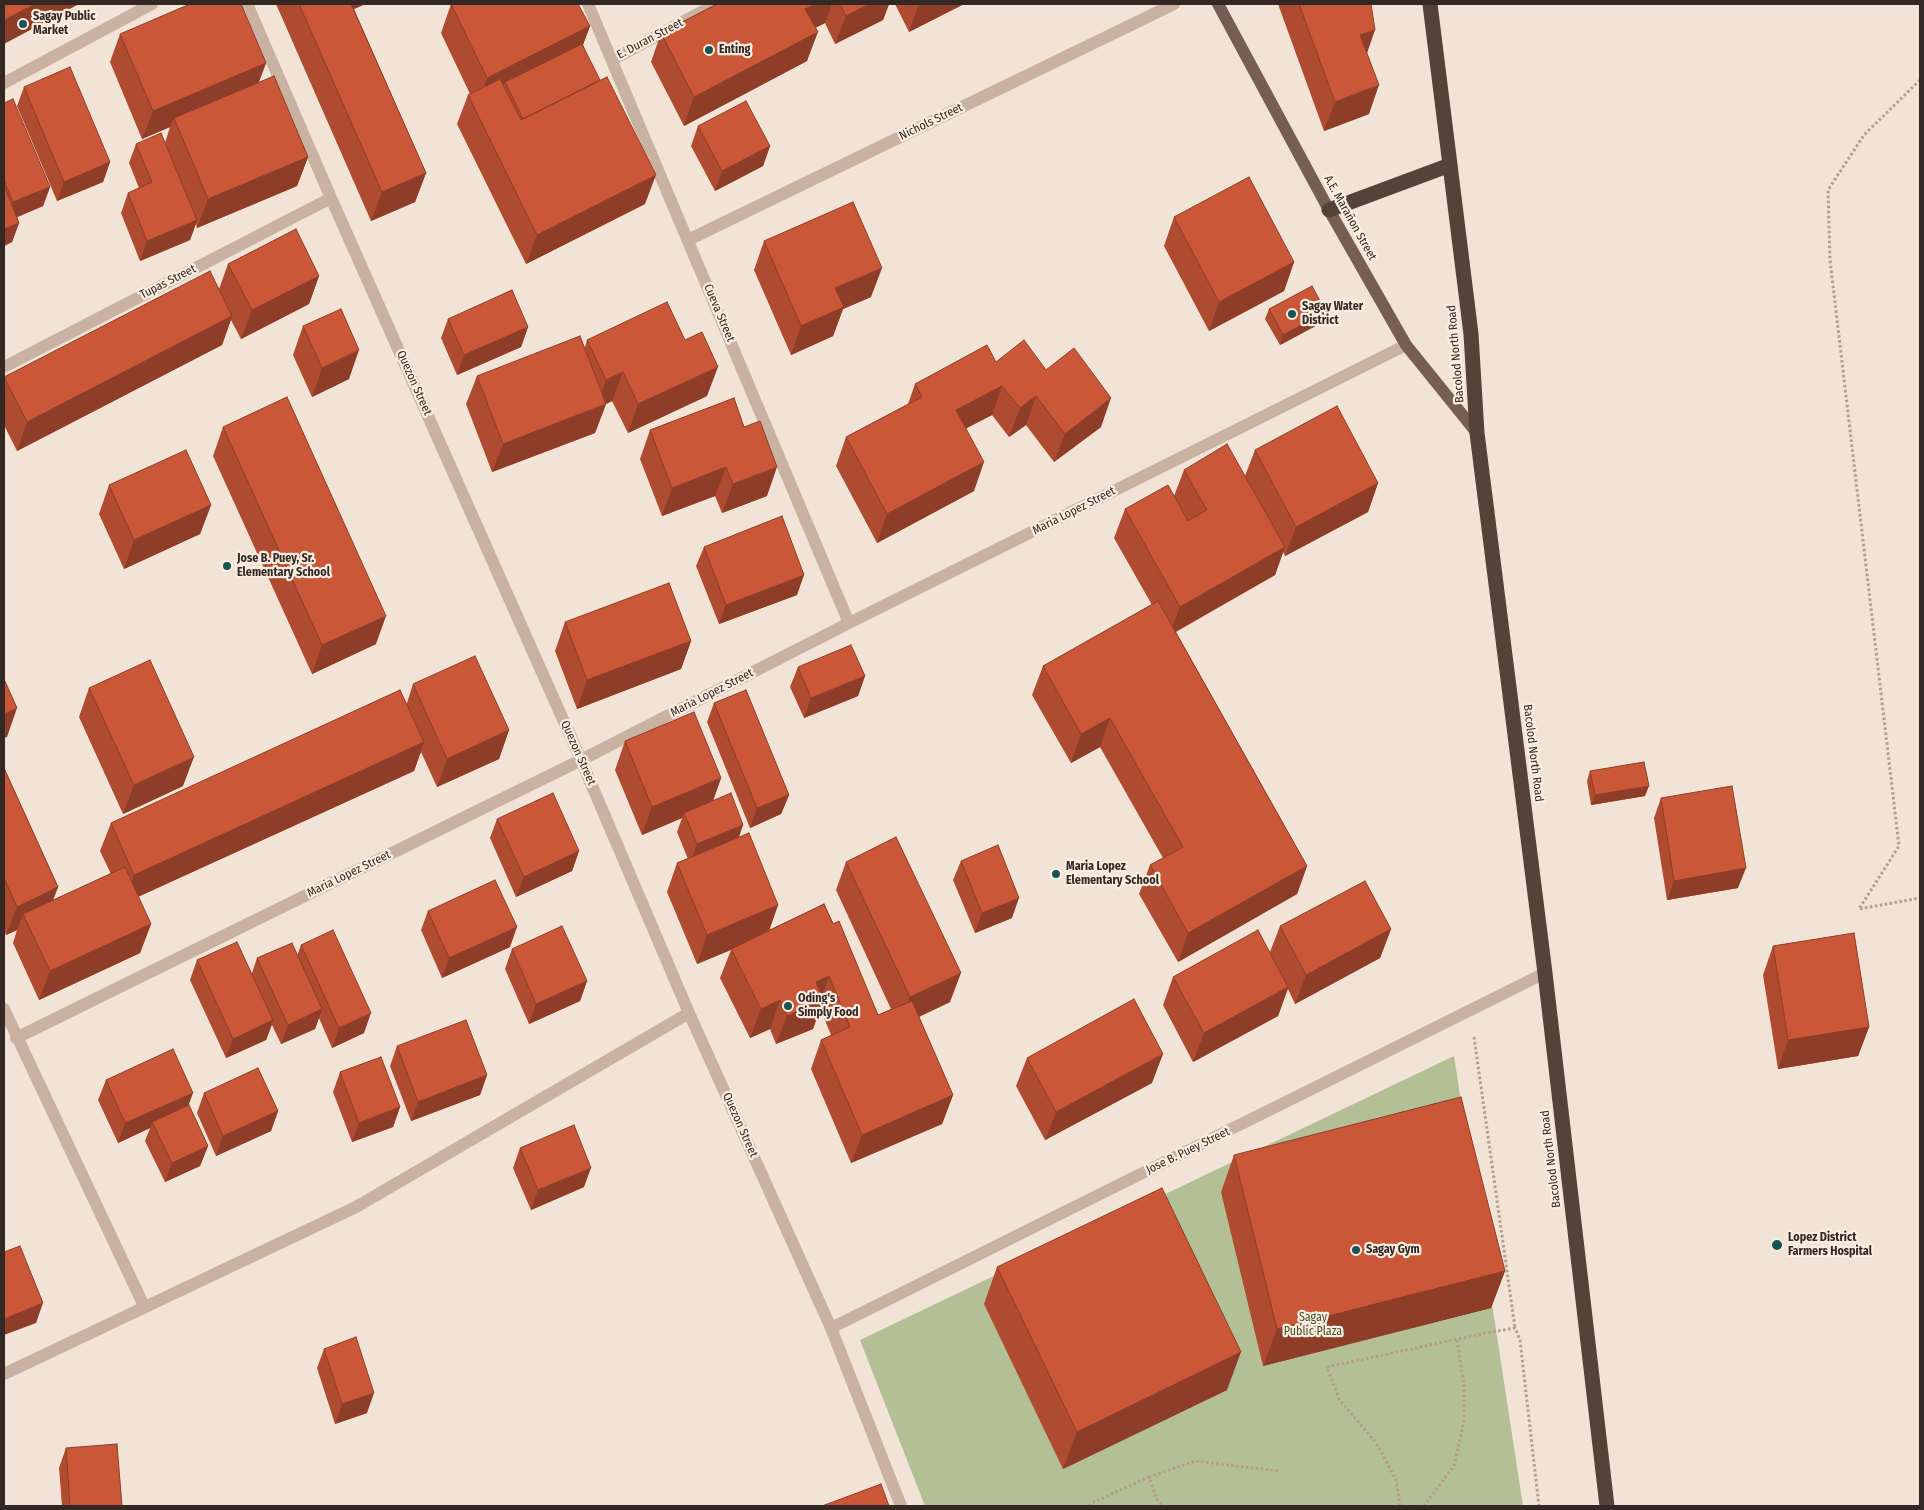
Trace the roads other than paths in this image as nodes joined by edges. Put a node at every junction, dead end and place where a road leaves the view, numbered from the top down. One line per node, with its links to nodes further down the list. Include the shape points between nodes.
1 (152, 4): 9 (street)
2 (247, 4): 11 (street, Quezon Street)
3 (588, 4): 8 (street, Cueva Street)
4 (716, 4): 8 (street, E. Duran Street)
5 (1174, 4): 13 (street, Nichols Street)
6 (1218, 4): 12 (main road, A.E. Marañon Street)
7 (1430, 4): 10 (highway, Bacolod North Road)
8 (612, 60): 13 (street, Cueva Street)
9 (4, 83)
10 (1450, 165): 12 (highway); 16 (highway, Bacolod North Road, via 1471,334)
11 (331, 198): 15 (street, Tupas Street); 18 (street, Quezon Street)
12 (1329, 210): 14 (main road, A.E. Marañon Street)
13 (688, 240): 17 (street, Cueva Street)
14 (1406, 345): 16 (main road, A.E. Marañon Street); 17 (street, Maria Lopez Street)
15 (4, 367)
16 (1478, 433): 19 (highway, Bacolod North Road)
17 (850, 623): 18 (street, Maria Lopez Street)
18 (581, 760): 21 (street, Quezon Street); 22 (street, Maria Lopez Street)
19 (1545, 973): 24 (street, Jose B. Puey Street); 27 (highway, Bacolod North Road)
20 (4, 1009): 22 (street)
21 (689, 1013): 23 (street, via 356,1207); 24 (street, Quezon Street)
22 (16, 1038): 23 (street)
23 (144, 1306): 25 (street)
24 (831, 1328): 26 (street, Quezon Street)
25 (4, 1374)
26 (902, 1506)
27 (1607, 1506)

